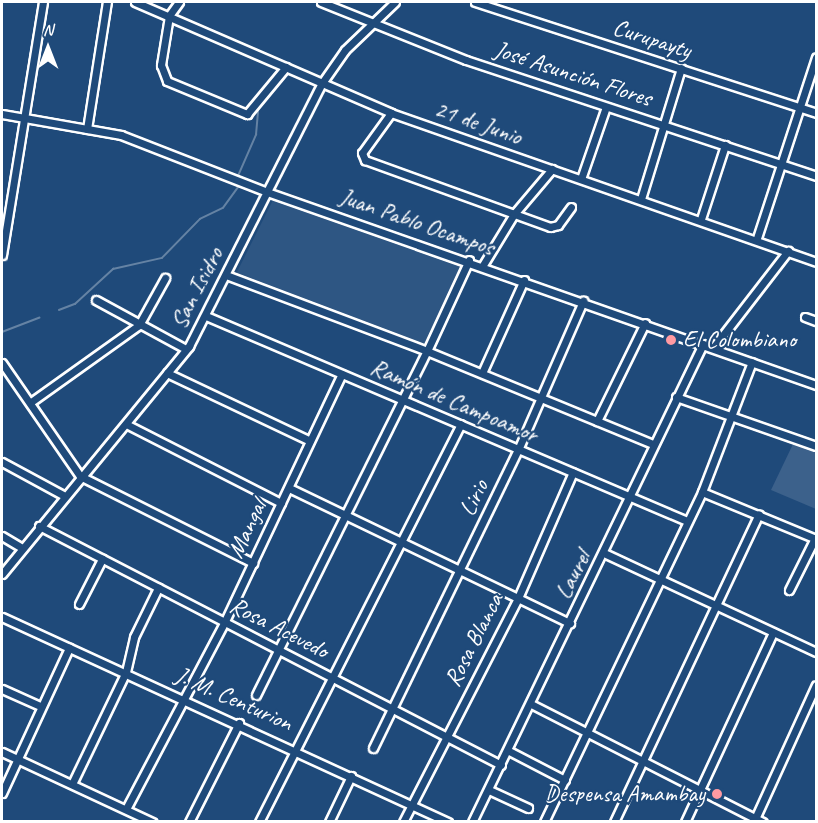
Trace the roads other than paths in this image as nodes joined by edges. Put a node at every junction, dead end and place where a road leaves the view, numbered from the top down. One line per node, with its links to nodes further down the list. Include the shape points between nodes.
1 (43, 2): 19 (street)
2 (107, 2): 21 (street)
3 (135, 2): 8 (street, 21 de Junio)
4 (179, 2): 8 (street)
5 (321, 2): 9 (street, José Asunción Flores)
6 (395, 2): 9 (street, San Isidro)
7 (475, 2): 12 (street, Curupayty)
8 (169, 16): 11 (street, 21 de Junio); 11 (street, via 162,74 234,111 252,112)
9 (371, 25): 13 (street, San Isidro); 14 (street, José Asunción Flores)
10 (816, 57): 15 (street)
11 (286, 67): 13 (street, 21 de Junio)
12 (681, 68): 15 (street, Curupayty); 20 (street)
13 (322, 82): 18 (street, 21 de Junio); 27 (street, San Isidro)
14 (606, 106): 20 (street, José Asunción Flores); 26 (street)
15 (800, 108): 16 (street, Curupayty); 23 (street)
16 (816, 113)
17 (2, 114): 19 (street, Juan Pablo Ocampos)
18 (391, 114): 24 (street, 21 de Junio); 30 (street, via 362,153 365,160)
19 (23, 118): 21 (street, Juan Pablo Ocampos); 33 (street)
20 (665, 125): 22 (street, José Asunción Flores); 28 (street)
21 (87, 129): 27 (street, Juan Pablo Ocampos, via 121,135)
22 (725, 145): 23 (street, José Asunción Flores); 31 (street)
23 (782, 164): 25 (street, José Asunción Flores); 32 (street)
24 (552, 169): 26 (street, 21 de Junio); 30 (street)
25 (816, 176)
26 (581, 179): 28 (street, 21 de Junio)
27 (267, 192): 36 (street, Juan Pablo Ocampos); 39 (street, San Isidro)
28 (641, 199): 31 (street, 21 de Junio)
29 (571, 207): 30 (street, via 555,227)
30 (514, 214): 38 (street)
31 (701, 219): 32 (street, 21 de Junio)
32 (757, 238): 34 (street, 21 de Junio)
33 (3, 239): 35 (street)
34 (788, 251): 37 (street, 21 de Junio); 50 (street)
35 (2, 255)
36 (469, 260): 38 (street, Juan Pablo Ocampos); 52 (street)
37 (816, 262)
38 (483, 265): 41 (street, Juan Pablo Ocampos)
39 (226, 275): 44 (street, San Isidro); 52 (street)
40 (165, 278): 48 (street)
41 (524, 280): 43 (street, Juan Pablo Ocampos); 56 (street)
42 (96, 300): 48 (street)
43 (583, 301): 47 (street, Juan Pablo Ocampos); 59 (street, Lirio)
44 (206, 316): 51 (street, San Isidro); 57 (street, Ramón de Campoamor)
45 (806, 317): 46 (street)
46 (816, 321)
47 (645, 323): 49 (street, Juan Pablo Ocampos); 64 (street)
48 (139, 325): 51 (street); 62 (street)
49 (703, 344): 50 (street, Juan Pablo Ocampos); 60 (street, Laurel)
50 (713, 348): 53 (street, Juan Pablo Ocampos)
51 (186, 350): 55 (street, San Isidro)
52 (427, 351): 56 (street); 61 (street)
53 (752, 362): 58 (street, Juan Pablo Ocampos); 63 (street)
54 (2, 363): 62 (street)
55 (167, 373): 65 (street, San Isidro); 67 (street)
56 (482, 373): 59 (street)
57 (342, 374): 61 (street, Ramón de Campoamor); 67 (street, Mangal)
58 (816, 385)
59 (540, 397): 64 (street); 70 (street, Lirio)
60 (676, 398): 63 (street); 68 (street, Laurel)
61 (404, 399): 66 (street, Ramón de Campoamor); 80 (street)
62 (31, 402): 73 (street)
63 (733, 417): 69 (street); 75 (street)
64 (597, 421): 68 (street)
65 (126, 424): 73 (street, San Isidro); 78 (street)
66 (461, 424): 70 (street, Ramón de Campoamor); 85 (street)
67 (310, 441): 74 (street, Mangal)
68 (654, 444): 77 (street, Laurel)
69 (816, 446)
70 (518, 450): 72 (street, Ramón de Campoamor); 90 (street, Lirio)
71 (2, 462): 76 (street)
72 (573, 472): 77 (street, Ramón de Campoamor); 95 (street, Rosa Blanca)
73 (80, 476): 76 (street, San Isidro); 89 (street)
74 (289, 488): 78 (street, Mangal); 80 (street)
75 (702, 492): 79 (street); 81 (street)
76 (63, 495): 82 (street, San Isidro)
77 (632, 496): 81 (street, Ramón de Campoamor); 87 (street, Laurel)
78 (281, 503): 89 (street, Mangal)
79 (759, 514): 84 (street); 97 (street)
80 (346, 516): 85 (street); 103 (street)
81 (687, 521): 92 (street)
82 (39, 526): 86 (street, San Isidro); 88 (street, Rosa Acevedo)
83 (2, 536): 86 (street)
84 (816, 538): 94 (street)
85 (403, 544): 90 (street); 106 (street)
86 (22, 548): 91 (street, San Isidro)
87 (606, 554): 92 (street); 100 (street, Laurel)
88 (102, 559): 93 (street, Rosa Acevedo); 96 (street)
89 (253, 562): 99 (street, Mangal)
90 (460, 572): 95 (street); 113 (street, Lirio)
91 (2, 574)
92 (660, 580): 97 (street); 115 (street)
93 (158, 588): 99 (street, Rosa Acevedo); 105 (street, via 134,637)
94 (789, 590)
95 (518, 598): 100 (street); 116 (street, Rosa Blanca)
96 (79, 604)
97 (717, 605): 101 (street); 122 (street)
98 (2, 618): 102 (street, J. M. Centurion)
99 (225, 621): 103 (street, Rosa Acevedo); 110 (street, Mangal)
100 (570, 623): 111 (street, Laurel)
101 (773, 632): 104 (street); 128 (street)
102 (69, 648): 105 (street, J. M. Centurion); 112 (street)
103 (278, 650): 106 (street, Rosa Acevedo); 109 (street)
104 (816, 652)
105 (126, 672): 110 (street, J. M. Centurion); 126 (street)
106 (336, 679): 113 (street, Rosa Acevedo); 118 (street)
107 (816, 685): 133 (street)
108 (2, 689): 112 (street)
109 (256, 695)
110 (183, 698): 114 (street, J. M. Centurion); 132 (street, Mangal)
111 (531, 705): 115 (street); 119 (street, Laurel)
112 (40, 706): 121 (street)
113 (392, 707): 116 (street, Rosa Acevedo); 117 (street, Lirio)
114 (239, 723): 118 (street, J. M. Centurion); 135 (street)
115 (586, 734): 122 (street); 125 (street)
116 (448, 737): 123 (street, Rosa Acevedo); 130 (street, Rosa Blanca)
117 (373, 748)
118 (296, 749): 124 (street, J. M. Centurion); 136 (street)
119 (509, 751): 123 (street, Laurel); 125 (street)
120 (2, 752): 121 (street)
121 (15, 758): 126 (street); 129 (street)
122 (642, 762): 128 (street); 142 (street)
123 (501, 765): 127 (street, Laurel)
124 (351, 776): 130 (street, J. M. Centurion); 137 (street)
125 (565, 780): 141 (street)
126 (72, 784): 132 (street)
127 (489, 790): 131 (street); 140 (street, Laurel)
128 (701, 791): 133 (street); 143 (street)
129 (2, 793)
130 (412, 805): 138 (street, Rosa Blanca); 139 (street, J. M. Centurion)
131 (528, 808)
132 (126, 809): 134 (street)
133 (758, 820)
134 (152, 822)
135 (189, 822)
136 (259, 822)
137 (329, 822)
138 (403, 822)
139 (448, 822)
140 (472, 822)
141 (544, 822)
142 (614, 822)
143 (685, 822)

